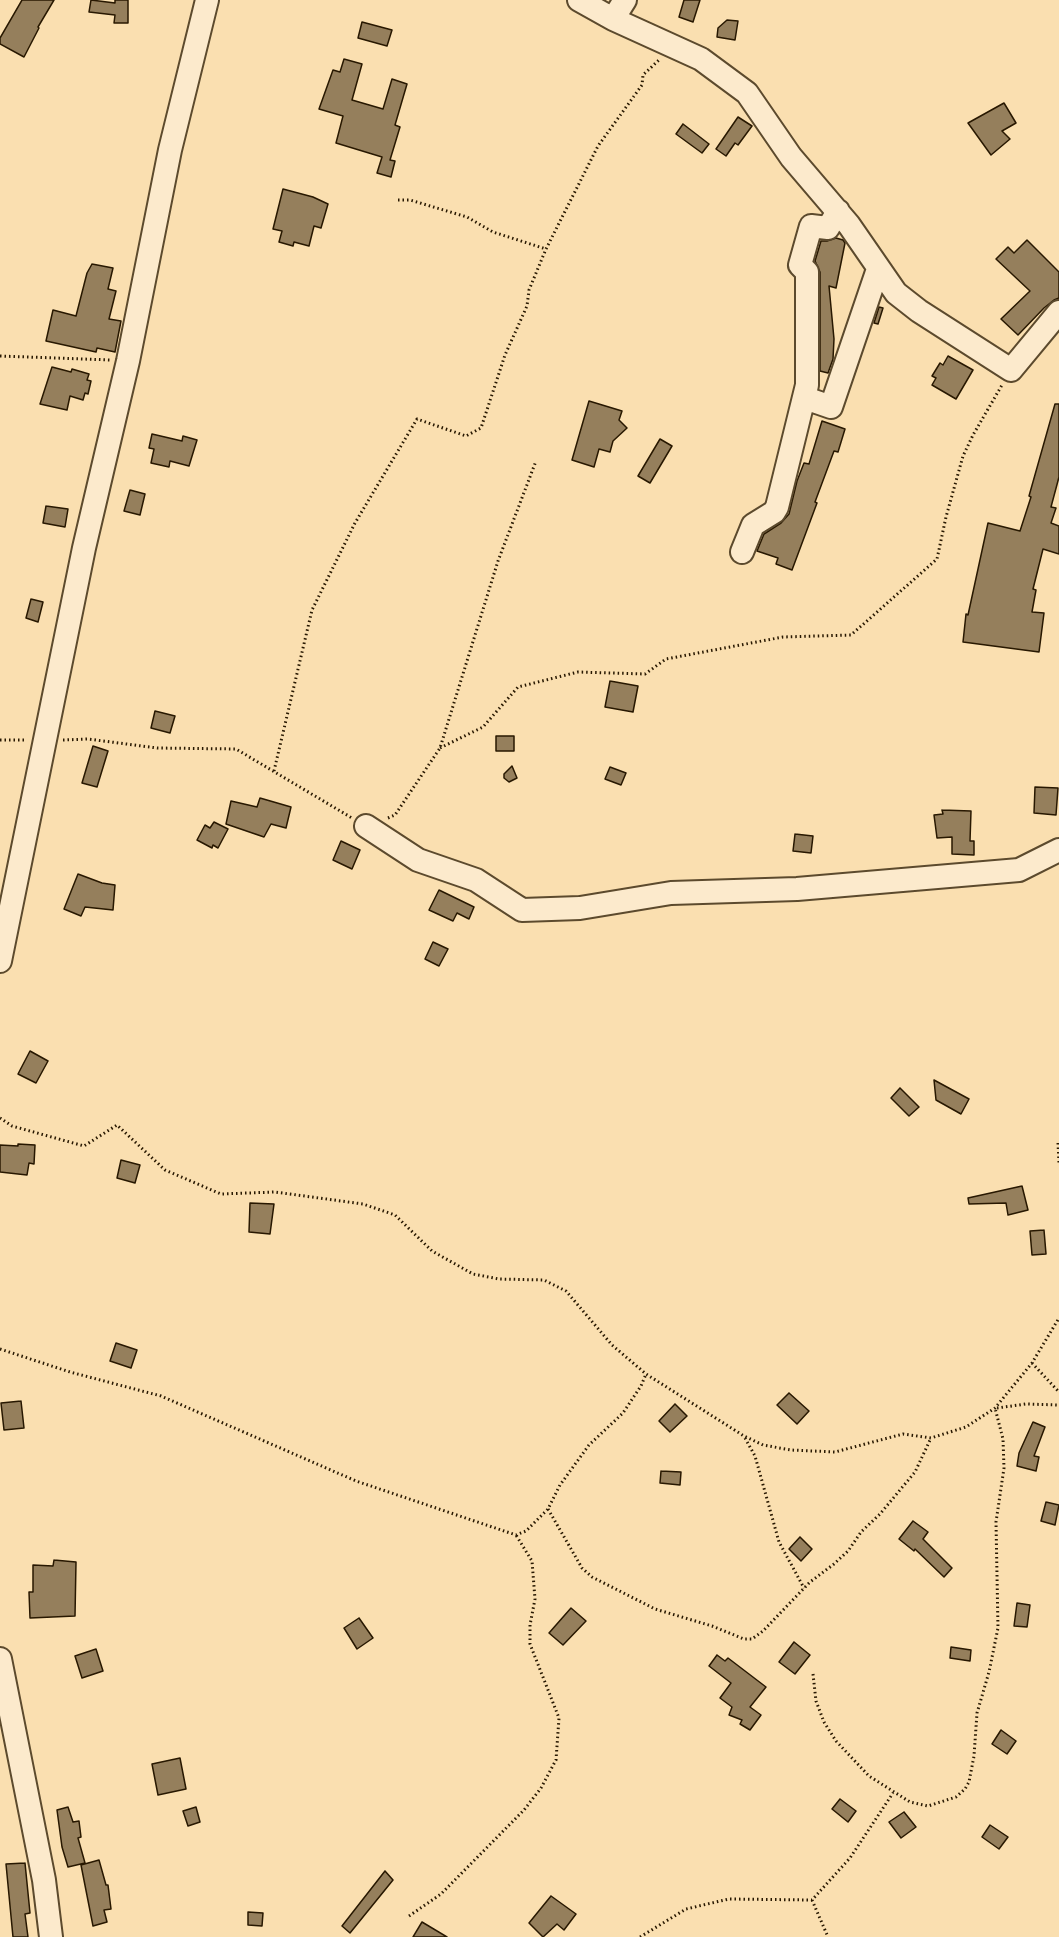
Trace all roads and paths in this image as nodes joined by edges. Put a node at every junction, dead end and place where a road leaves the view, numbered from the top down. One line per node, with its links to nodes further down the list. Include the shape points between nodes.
1 (207, 0): 12 (street, via 170,150)
2 (579, 0): 4 (street)
3 (625, 0): 4 (street)
4 (612, 19): 5 (street)
5 (667, 44): 7 (street, via 701,59 747,93 791,157); 8 (path, via 658,63 644,75 642,86 598,146)
6 (398, 200): 8 (path, via 467,217 493,232)
7 (838, 211): 9 (street); 14 (street, via 828,228 811,226 800,265 807,272)
8 (546, 249): 20 (path, via 481,428 466,436 417,419 355,523 312,610)
9 (878, 269): 13 (street, via 906,303); 14 (street, via 831,407)
10 (1059, 312): 13 (street)
11 (0, 356): 12 (path)
12 (128, 361): 18 (street)
13 (1011, 370): 19 (path, via 963,456 937,559 851,635 783,637 666,660 645,674 578,672 518,687 483,727)
14 (805, 398): 16 (street, via 777,507 753,525)
15 (536, 461): 19 (path, via 498,561)
16 (742, 552)
17 (0, 740): 18 (path)
18 (45, 740): 20 (path, via 88,739 157,748 236,749); 23 (street)
19 (440, 748): 21 (path, via 395,815)
20 (274, 771): 21 (path)
21 (366, 826): 22 (street, via 418,860 477,880 522,910 580,908 671,893 797,890 1019,870)
22 (1059, 850)
23 (0, 961)
24 (0, 1118): 30 (path, via 12,1126 84,1146 117,1125 165,1170 221,1194 275,1192 363,1204 395,1215 432,1251 473,1274 544,1280 566,1291 612,1345)
25 (1058, 1143): 26 (path)
26 (1059, 1163)
27 (1059, 1318): 29 (path)
28 (0, 1349): 37 (path, via 161,1396 356,1481)
29 (1032, 1363): 31 (path); 33 (path)
30 (646, 1374): 34 (path); 36 (path, via 623,1413 589,1444)
31 (1059, 1392)
32 (1059, 1405): 33 (path)
33 (995, 1408): 35 (path, via 966,1427); 41 (path, via 1004,1468 996,1522 998,1628 977,1713 969,1782 956,1797 928,1806)
34 (744, 1436): 35 (path, via 763,1445 791,1450 835,1452 903,1434); 38 (path, via 755,1456 779,1542)
35 (931, 1438): 38 (path, via 915,1472 880,1514 841,1557)
36 (548, 1509): 37 (path, via 526,1531); 38 (path, via 582,1568 592,1577 655,1609 744,1639 757,1637)
37 (516, 1535): 43 (path, via 532,1561 535,1599 530,1644 559,1718 556,1760 524,1810 441,1894)
38 (804, 1588)
39 (0, 1659): 44 (street, via 44,1880)
40 (813, 1674): 41 (path, via 816,1701 836,1741 869,1776)
41 (892, 1793): 42 (path, via 850,1858)
42 (812, 1900): 45 (path, via 729,1899 686,1909); 46 (path)
43 (410, 1916)
44 (51, 1937)
45 (640, 1937)
46 (828, 1937)

